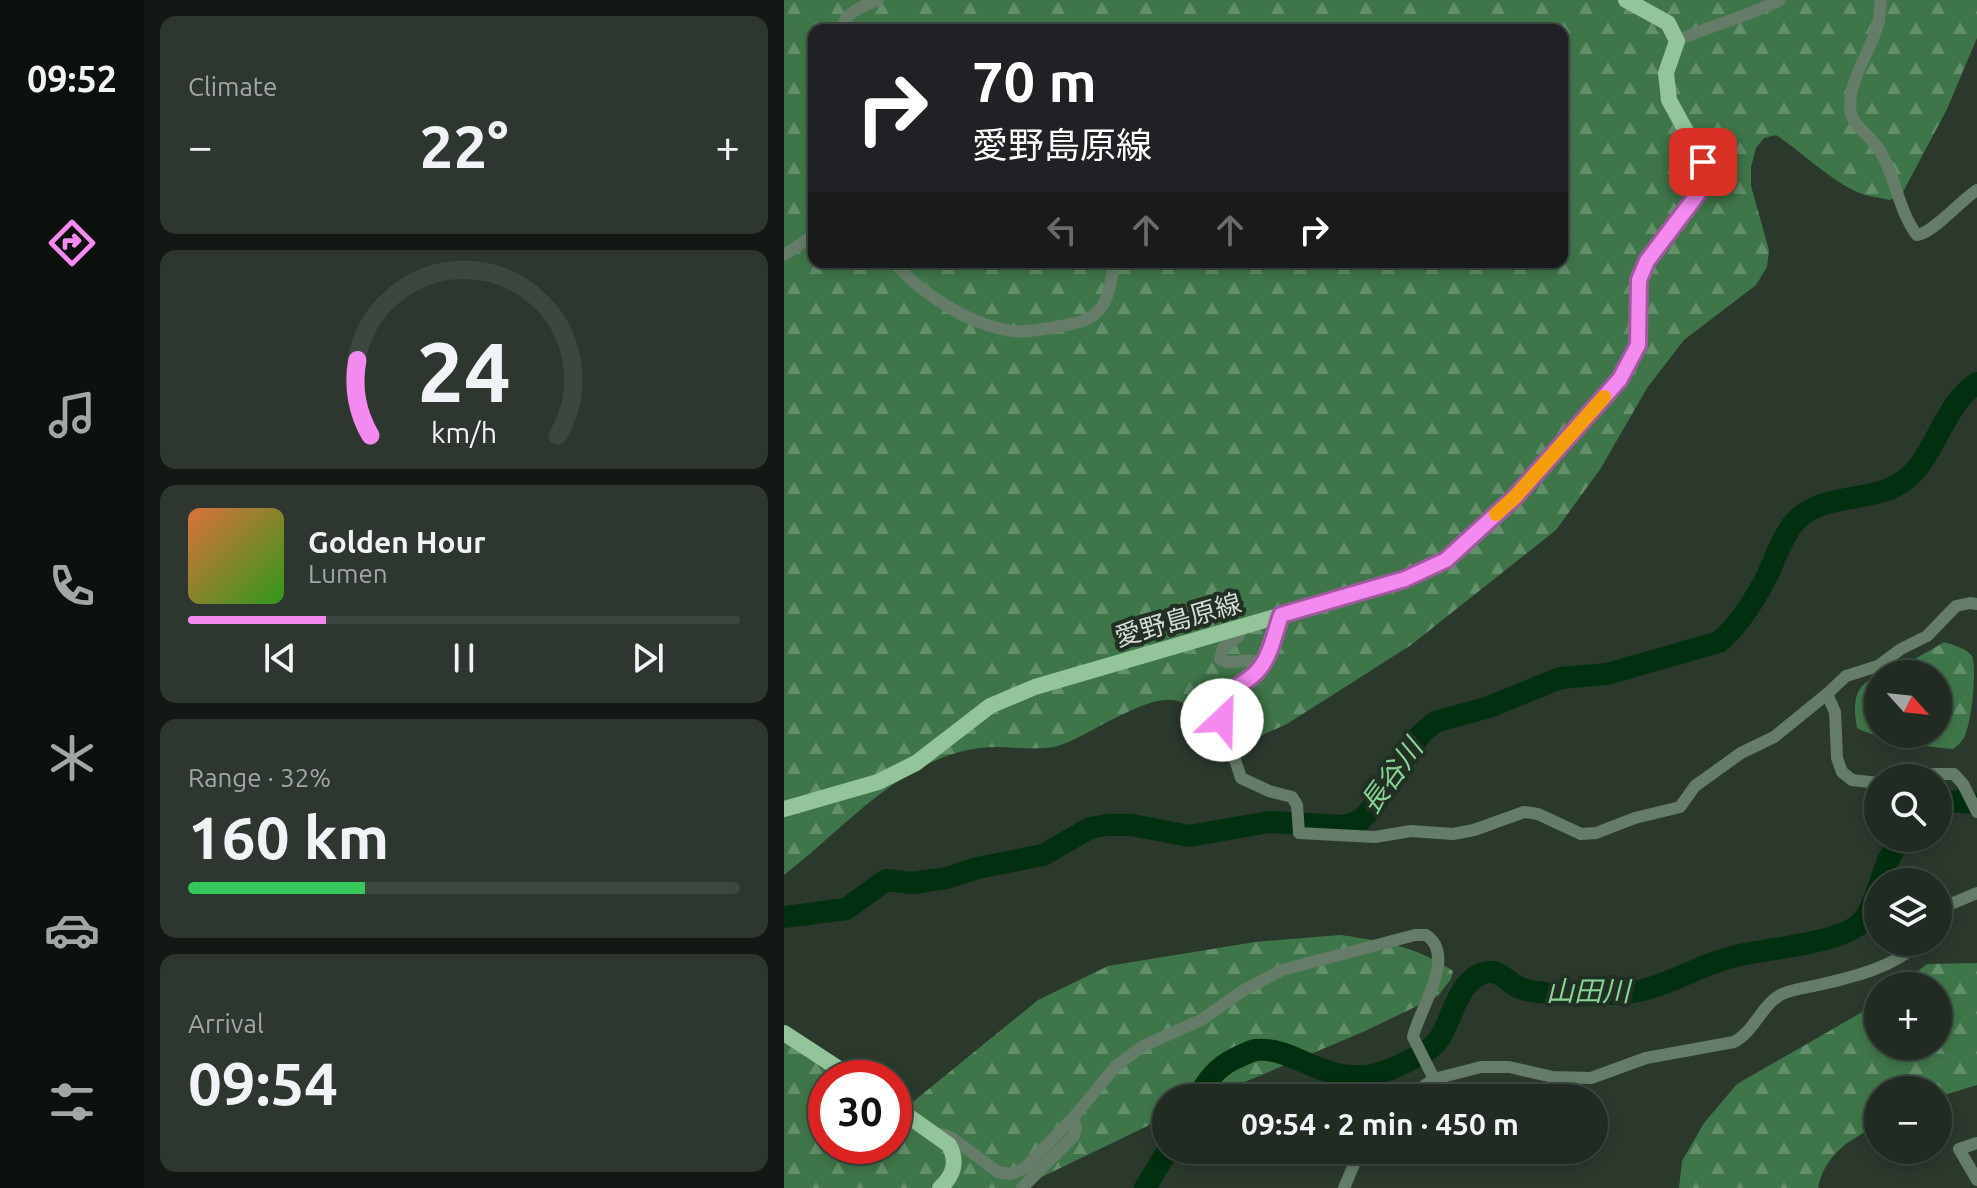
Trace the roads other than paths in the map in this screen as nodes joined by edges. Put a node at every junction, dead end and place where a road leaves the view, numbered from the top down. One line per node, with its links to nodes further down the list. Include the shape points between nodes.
1 (878, 0): 5 (street, via 856,9)
2 (1626, 0): 6 (main road, via 1668,23)
3 (1780, 0): 6 (street)
4 (1881, 0): 7 (street, via 1878,25 1850,107 1855,124 1884,158 1907,222 1917,235 1926,234)
5 (843, 24)
6 (1677, 41): 13 (main road, 愛野島原線, via 1666,73 1669,100 1703,162 1703,180 1639,280 1638,345 1620,379 1515,497 1446,560 1405,579)
7 (1977, 190)
8 (808, 239): 9 (street)
9 (784, 255)
10 (899, 268): 11 (street, via 958,311 988,325 1025,332 1075,324 1100,309)
11 (1114, 268)
12 (1977, 604): 16 (street, via 1956,606 1927,636 1878,666 1846,676)
13 (1281, 615): 14 (main road, 愛野島原線); 15 (street)
14 (1245, 625): 15 (street, via 1223,648 1220,659 1252,659); 20 (main road, 愛野島原線, via 1035,687 990,706 916,763 878,782)
15 (1260, 668): 16 (street, via 1223,697 1222,720 1241,778 1292,797 1304,835 1453,834 1524,812 1581,834 1596,833 1680,807 1695,786 1774,737)
16 (1827, 694): 18 (street, via 1835,712 1842,772)
17 (1952, 774): 19 (street)
18 (1864, 781)
19 (1973, 806)
20 (784, 809)
21 (1977, 893): 22 (street)
22 (1952, 903)
23 (1904, 956): 26 (street, via 1785,992 1734,1042 1646,1058 1591,1078 1481,1067)
24 (784, 1033): 25 (main road)
25 (825, 1060)
26 (1434, 1079): 27 (street); 29 (street, via 1413,1037 1438,966 1437,948 1426,935 1415,935 1282,970 1256,983 1201,1020 1143,1046 1116,1066)
27 (1427, 1084)
28 (912, 1118): 30 (main road)
29 (1073, 1118): 30 (street, via 1025,1168 1011,1174 998,1172 952,1138); 35 (street, via 1074,1136)
30 (937, 1134): 34 (main road, via 954,1154 952,1173)
31 (1977, 1143): 33 (street, via 1959,1149)
32 (1354, 1164): 36 (street)
33 (1977, 1180)
34 (940, 1188)
35 (1022, 1188)
36 (1344, 1188)

